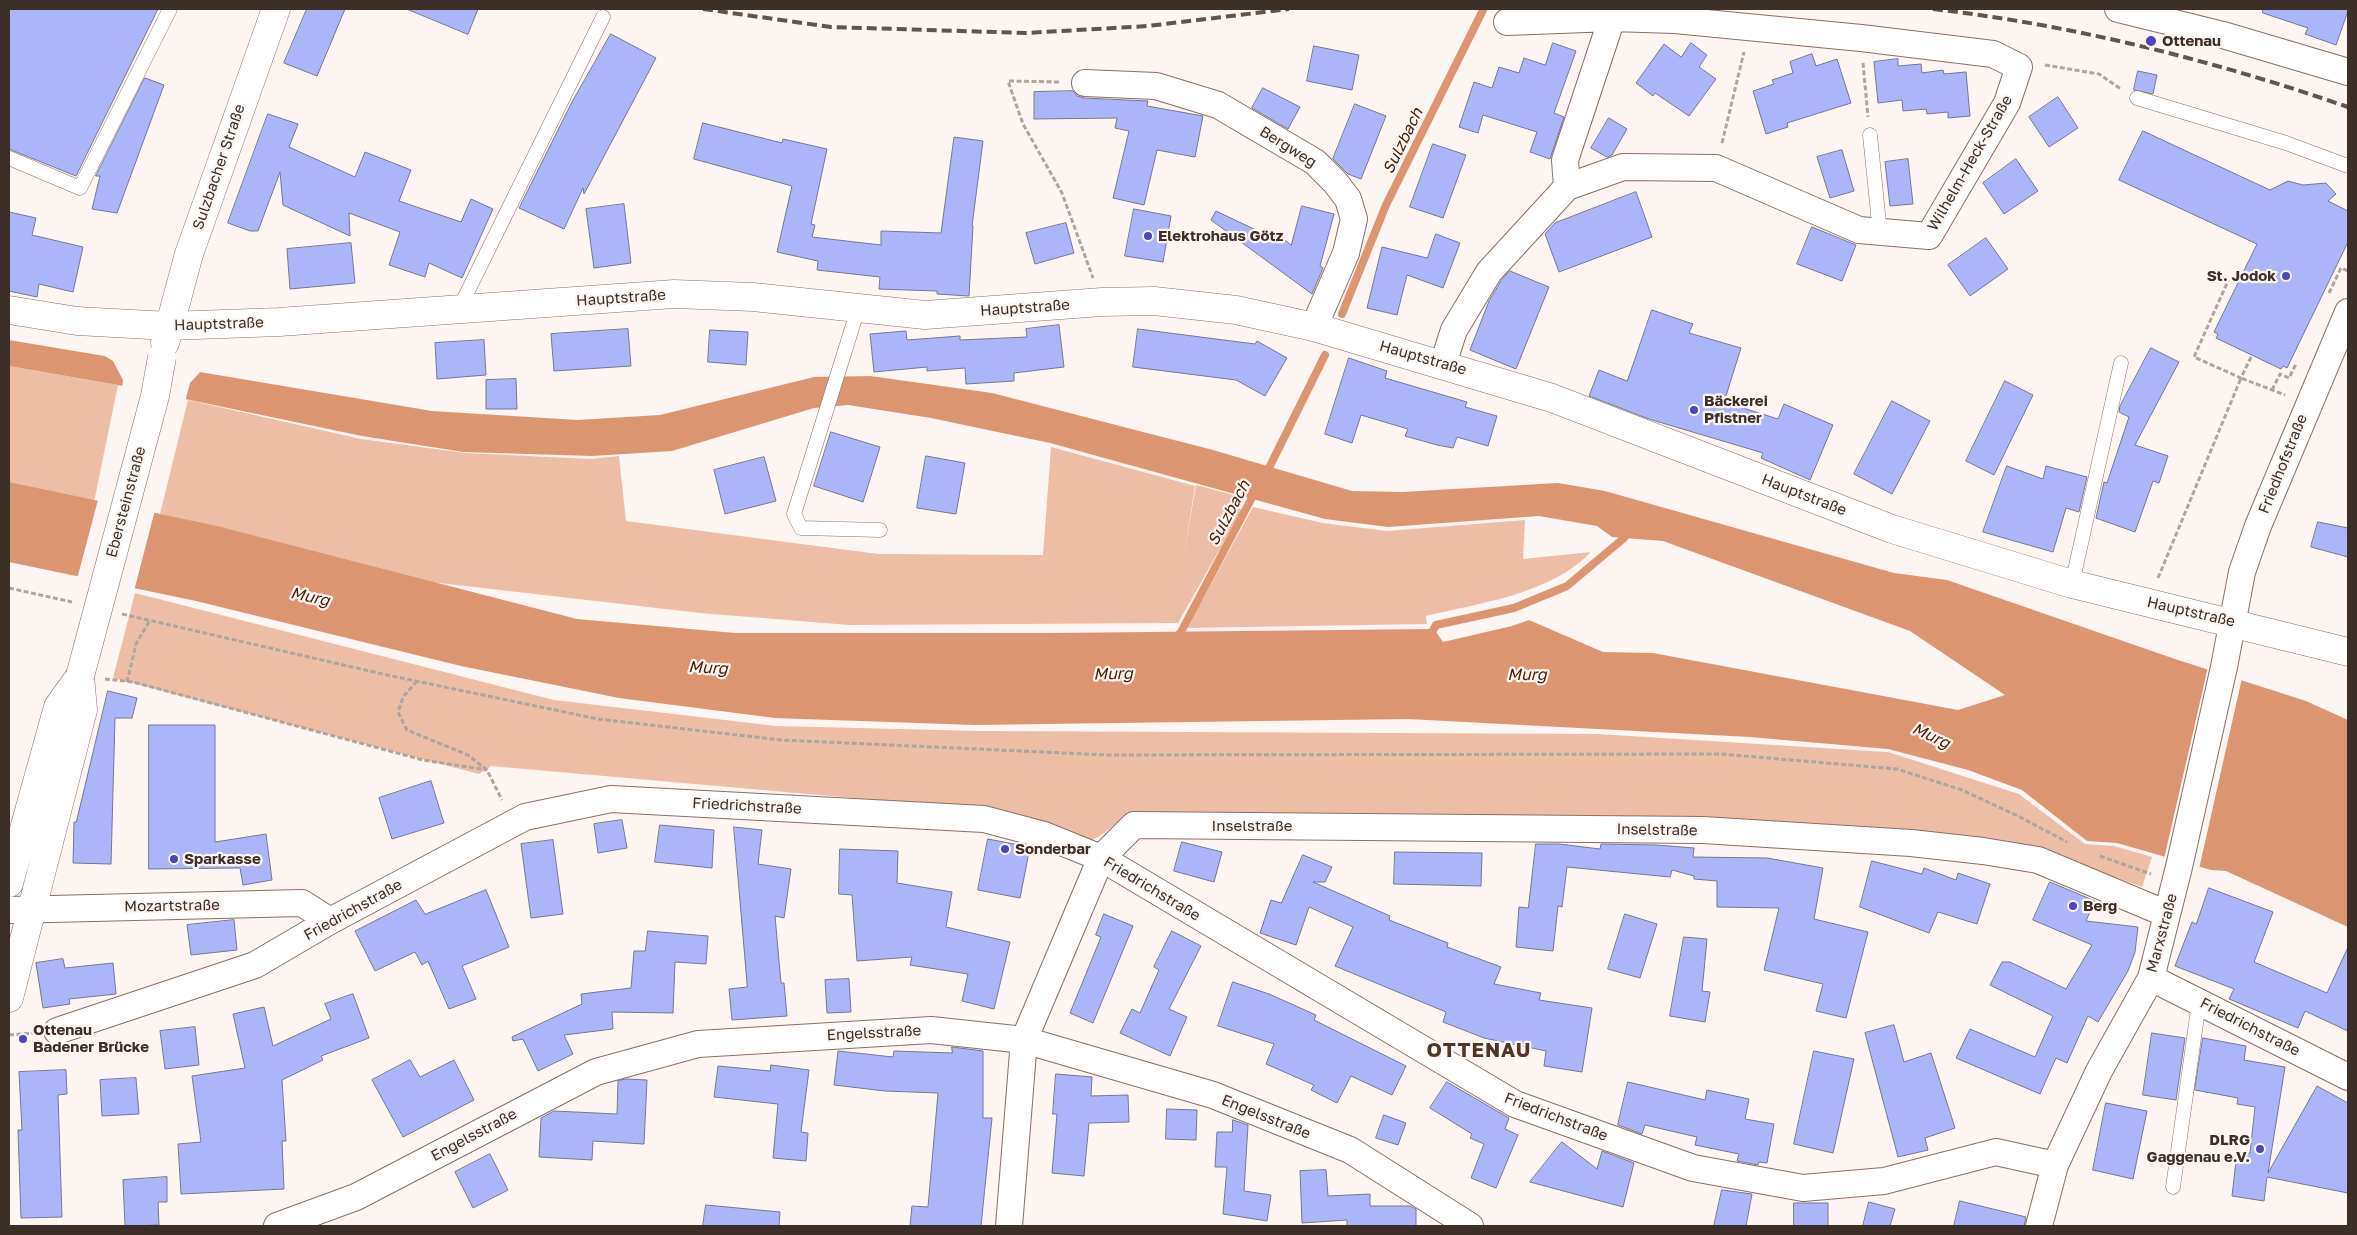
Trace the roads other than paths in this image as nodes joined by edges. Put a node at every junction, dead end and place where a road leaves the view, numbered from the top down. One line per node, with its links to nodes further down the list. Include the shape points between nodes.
1 (170, 9): 11 (lane, via 80,188)
2 (276, 9): 19 (street, Sulzbacher Straße, via 188,254)
3 (2118, 9): 7 (street)
4 (603, 17): 15 (lane)
5 (1612, 18): 6 (street); 13 (street, via 1565,160); 14 (street, Wilhelm-Heck-Straße, via 1675,20 1861,38 1993,54 2019,67 2008,103 1929,236)
6 (1507, 22)
7 (2348, 72)
8 (1086, 83): 20 (street, Bergweg, via 1156,86 1218,105 1315,162 1335,182 1348,199 1354,219 1346,253)
9 (2137, 98): 12 (lane, via 2286,143)
10 (1870, 135): 14 (lane)
11 (9, 158)
12 (2348, 166)
13 (1567, 187): 14 (street, Wilhelm-Heck-Straße, via 1624,167 1716,168 1859,230); 22 (street, Wilhelm-Heck-Straße, via 1488,272 1454,330)
14 (1880, 233)
15 (459, 309): 16 (street, Hauptstraße, via 674,294); 19 (street, Hauptstraße)
16 (858, 309): 20 (street, Hauptstraße, via 925,315 1154,301 1236,310); 23 (lane, via 794,514 801,528)
17 (9, 310): 19 (street, Hauptstraße, via 77,321)
18 (2348, 312): 25 (street, Friedhofstraße, via 2258,526 2242,572)
19 (169, 326): 27 (street, Ebersteinstraße, bridge, via 155,396)
20 (1314, 327): 22 (street, Hauptstraße)
21 (2120, 363): 24 (lane)
22 (1443, 364): 24 (street, Hauptstraße, via 1552,398 1892,529)
23 (880, 530)
24 (2072, 584): 25 (street, Hauptstraße)
25 (2234, 622): 26 (street, Hauptstraße); 31 (street, Marxstraße)
26 (2348, 652)
27 (80, 676): 29 (street, Ebersteinstraße, via 58,707); 30 (street, Ebersteinstraße, via 83,710)
28 (1101, 858): 31 (street, Inselstraße, via 1134,825 1703,830 1983,850 2038,860); 32 (street, Friedrichstraße, via 1044,835 984,819 611,799 525,817); 37 (street); 39 (street, Friedrichstraße, via 1515,1104 1693,1168 1803,1188 1884,1181 1996,1152)
29 (9, 883)
30 (20, 909): 32 (street, Mozartstraße, via 302,903); 34 (street, Ebersteinstraße)
31 (2167, 914): 33 (street, Marxstraße)
32 (330, 921): 36 (street, Friedrichstraße, via 256,965)
33 (2151, 978): 35 (street, Friedrichstraße); 39 (street, Marxstraße, via 2099,1071)
34 (9, 998)
35 (2199, 1002): 38 (street, Friedrichstraße); 40 (lane)
36 (57, 1030)
37 (1024, 1040): 41 (street, Engelsstraße, via 931,1030 698,1044 596,1072 356,1197); 42 (street); 43 (street, Engelsstraße, via 1214,1095 1350,1150)
38 (2348, 1077)
39 (2055, 1165): 44 (street, Marxstraße)
40 (2173, 1187)
41 (277, 1226)
42 (1009, 1226)
43 (1470, 1226)
44 (2039, 1226)

